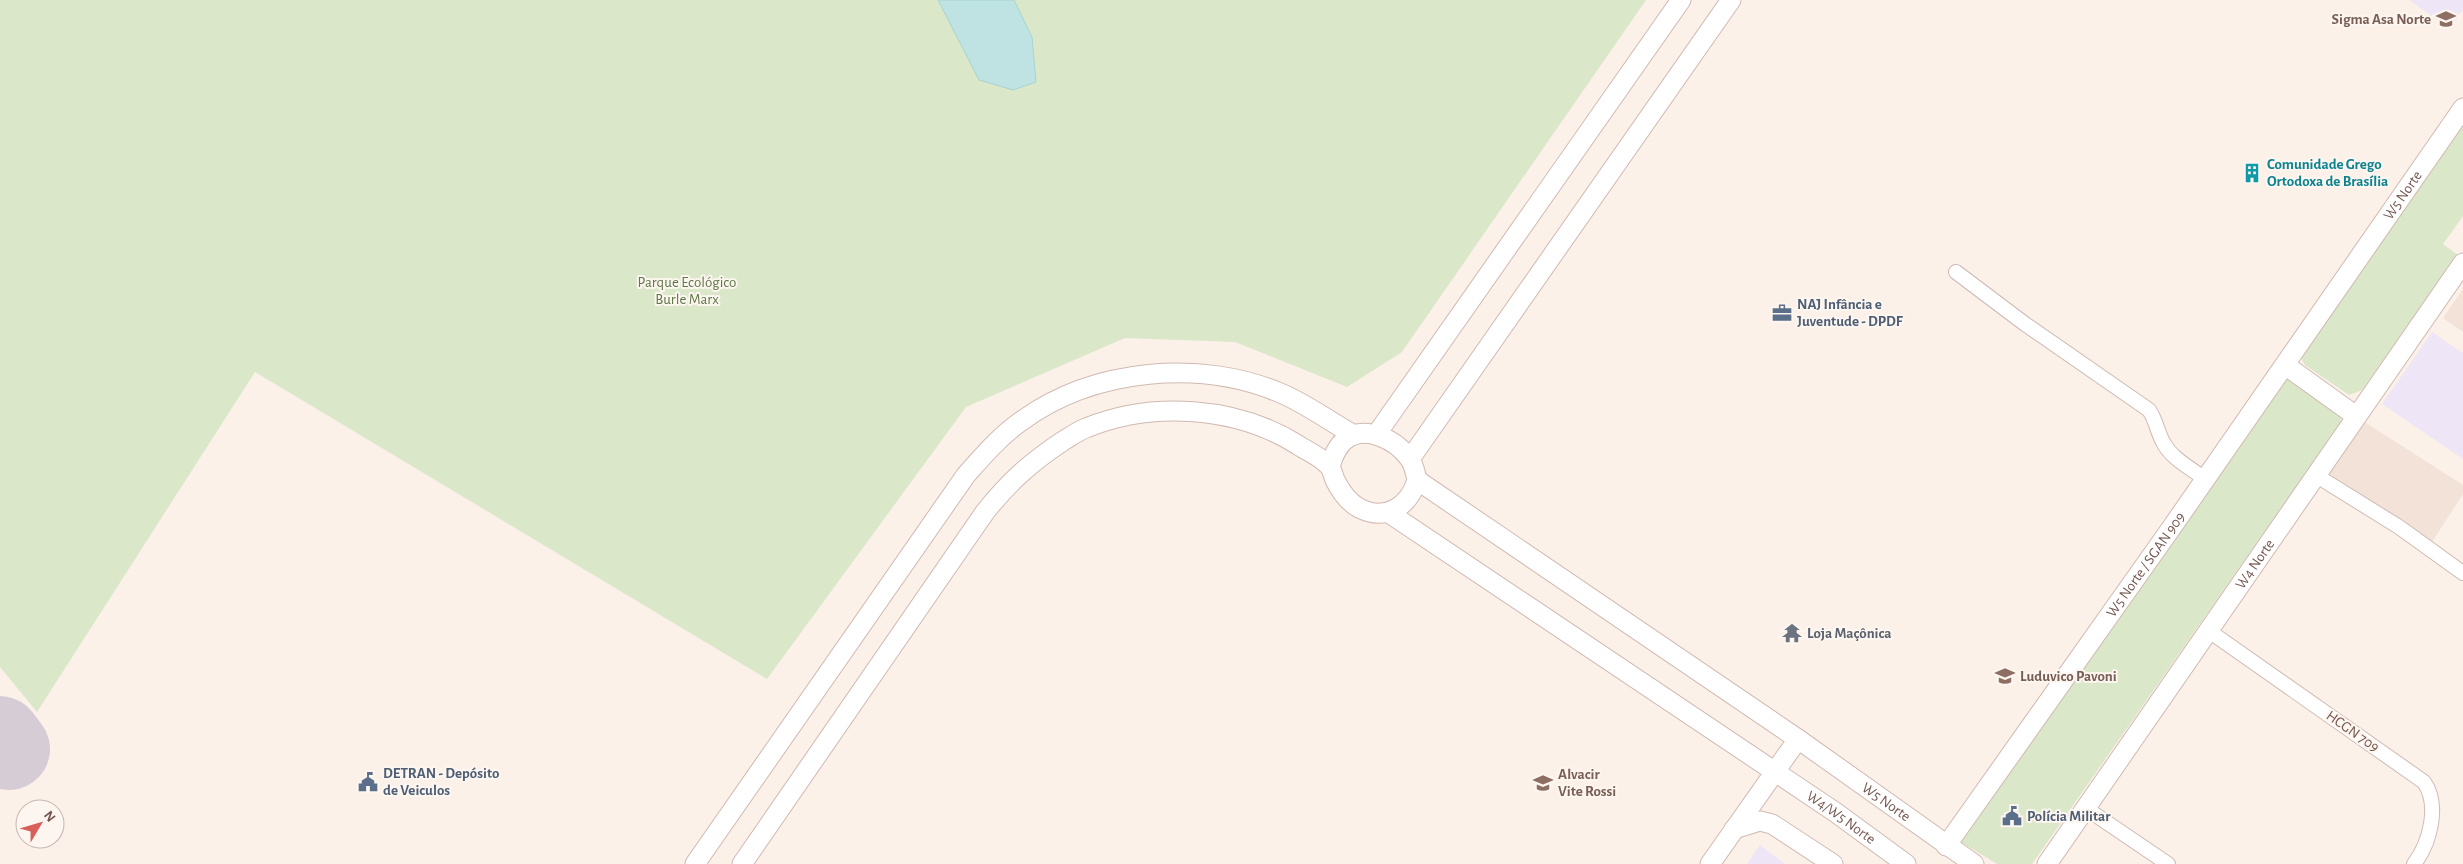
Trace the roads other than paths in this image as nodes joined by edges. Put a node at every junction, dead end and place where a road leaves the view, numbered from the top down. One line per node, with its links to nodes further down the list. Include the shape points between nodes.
1 (1681, 0): 10 (street)
2 (1731, 0): 11 (street)
3 (2463, 108): 6 (street, W5 Norte)
4 (2463, 263): 8 (street, W4 Norte)
5 (1956, 272): 14 (street, via 2149,410 2169,451)
6 (2341, 282): 7 (street, W5 Norte / SGAN 909)
7 (2284, 365): 8 (street); 14 (street, W5 Norte / SGAN 909)
8 (2356, 416): 13 (street, W4 Norte)
9 (1354, 435): 10 (street); 12 (street, via 1339,446); 24 (street, via 1285,395 1203,373 1116,380 1079,389 1020,422 966,475)
10 (1376, 435): 11 (street, via 1395,443)
11 (1410, 459): 15 (street)
12 (1330, 466): 16 (street, via 1338,485 1353,503 1372,512); 25 (street, via 1296,443 1264,428 1232,418 1180,411 1118,418 1084,428 1045,453 1018,474 980,520)
13 (2317, 476): 17 (street); 18 (street, W4 Norte)
14 (2204, 478): 23 (street, W5 Norte / SGAN 909)
15 (1417, 480): 16 (street, via 1404,504); 19 (street, W5 Norte)
16 (1390, 513): 20 (street, W4/W5 Norte)
17 (2463, 572)
18 (2209, 631): 21 (street, W4 Norte); 32 (street, HCGN 709, via 2424,782 2432,801 2427,841)
19 (1798, 739): 20 (street); 23 (street, W5 Norte)
20 (1775, 772): 22 (street); 28 (street, W4/W5 Norte)
21 (2088, 809): 30 (street, W4 Norte); 31 (street)
22 (1734, 830): 26 (street); 27 (street, via 1760,821 1772,824)
23 (1946, 846): 29 (street, W5 Norte)
24 (698, 861)
25 (742, 864)
26 (1710, 864)
27 (1834, 864)
28 (1906, 864)
29 (1974, 864)
30 (2047, 864)
31 (2168, 864)
32 (2414, 864)

